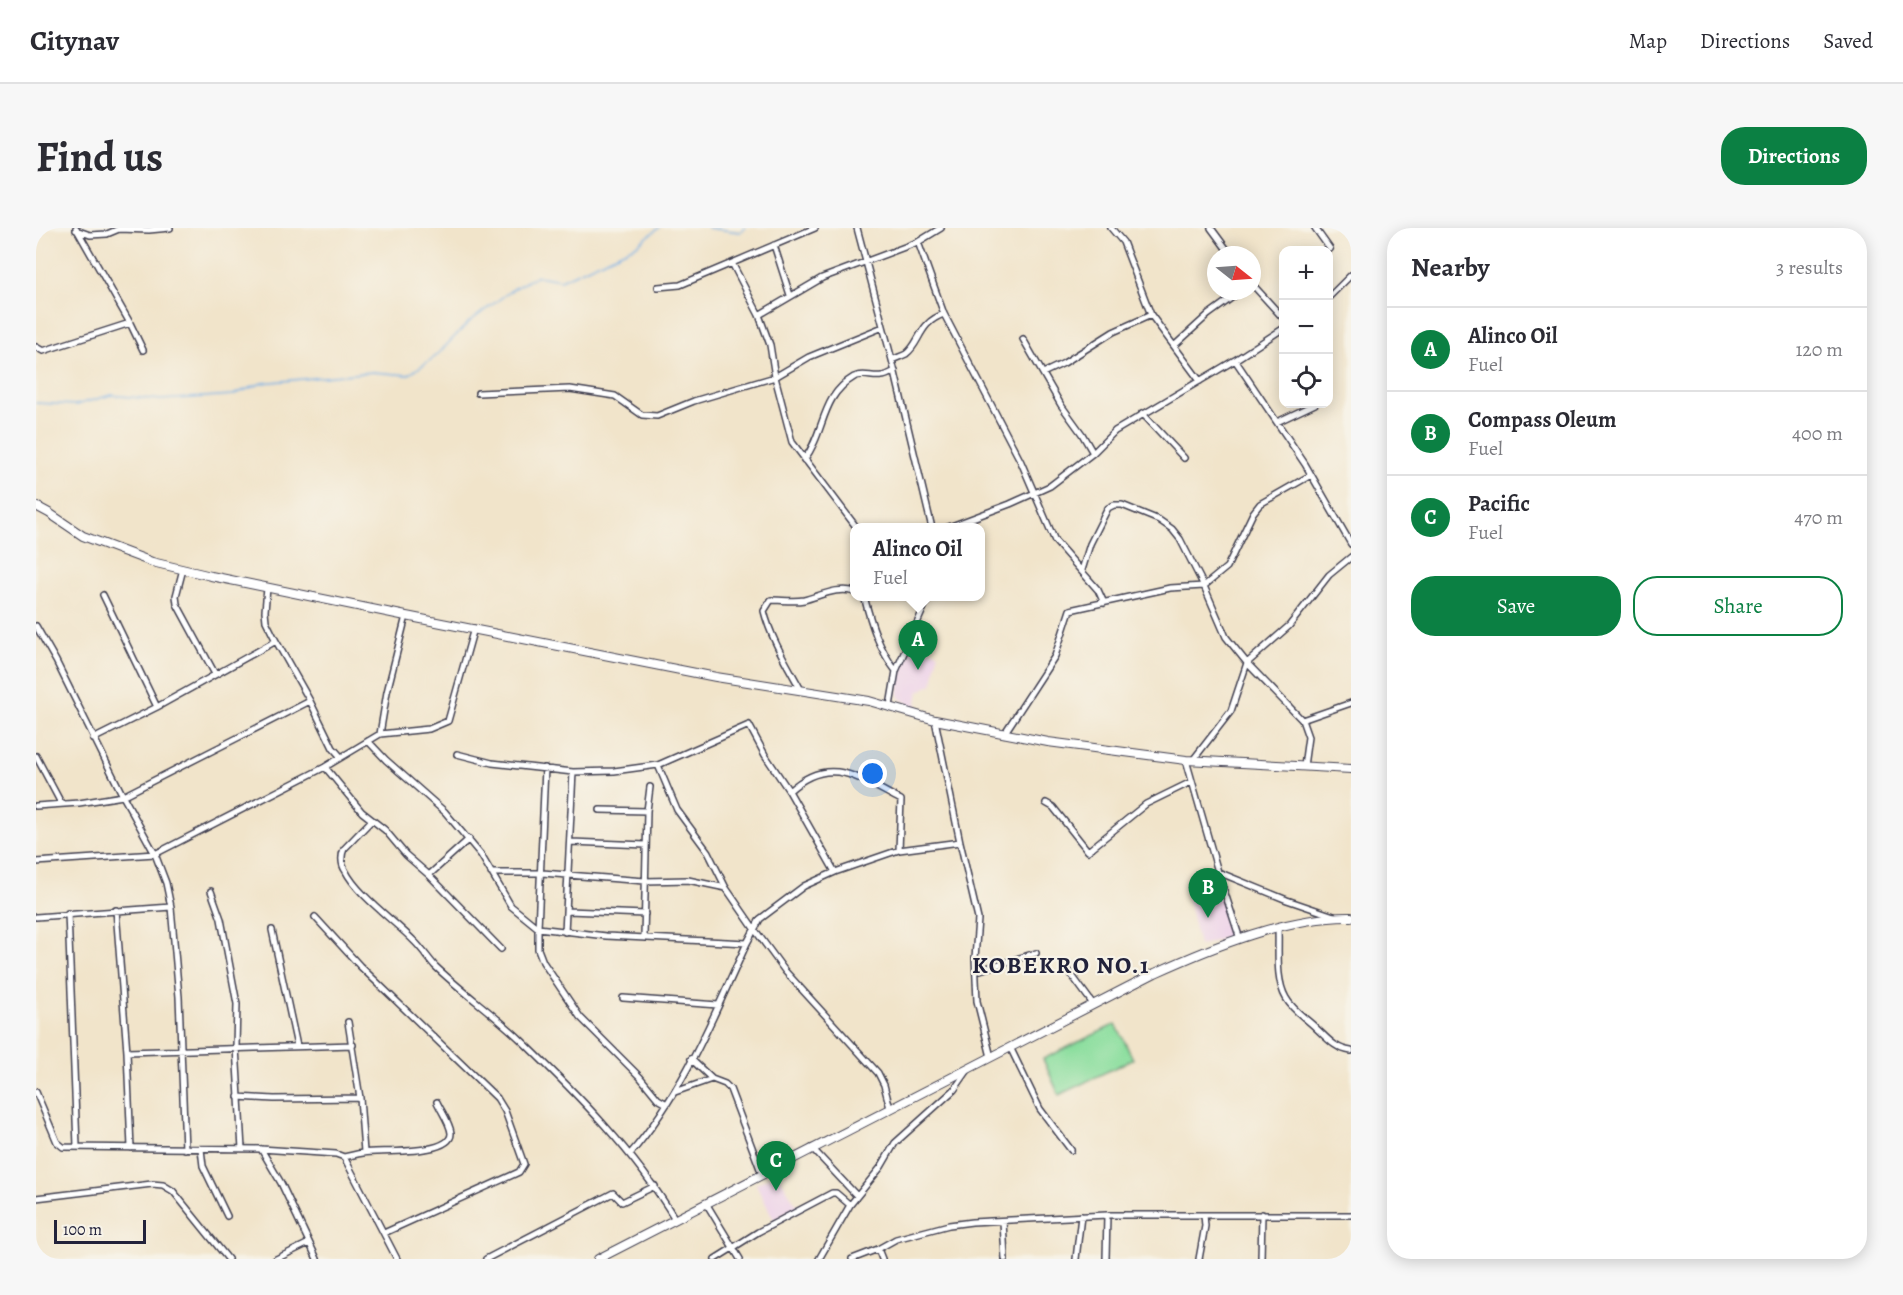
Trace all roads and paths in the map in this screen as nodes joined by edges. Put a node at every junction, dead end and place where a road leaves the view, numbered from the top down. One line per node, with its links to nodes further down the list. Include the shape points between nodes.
1 (170, 228): 8 (street, via 119,229 90,235)
2 (815, 228): 10 (street)
3 (857, 228): 13 (street)
4 (941, 228): 9 (street)
5 (1111, 228): 24 (street, via 1123,242)
6 (1210, 228): 11 (street)
7 (1315, 228): 12 (street)
8 (76, 229): 25 (street)
9 (918, 242): 13 (street); 21 (street)
10 (774, 245): 14 (street); 19 (street)
11 (1224, 246)
12 (1327, 246)
13 (866, 261): 19 (street); 26 (street)
14 (732, 263): 16 (street, via 680,285); 23 (street)
15 (1351, 275): 18 (street)
16 (658, 287)
17 (1261, 294): 22 (street)
18 (1333, 294)
19 (790, 295): 23 (street)
20 (1229, 300): 29 (street)
21 (944, 314): 32 (street, via 933,318 908,353); 46 (street)
22 (1279, 314)
23 (759, 315): 36 (street, via 770,345)
24 (1151, 315): 29 (street); 35 (street, via 1113,332)
25 (130, 323): 30 (street, via 43,351); 31 (street)
26 (883, 327): 32 (street); 36 (street, via 809,357)
27 (1279, 331): 33 (street)
28 (1023, 339): 35 (street)
29 (1174, 346): 37 (street)
30 (36, 347)
31 (143, 350)
32 (892, 360): 34 (street)
33 (1235, 360): 37 (street); 41 (street)
34 (895, 371): 44 (street, via 882,376 856,376 844,385 829,401); 49 (street)
35 (1043, 373): 42 (street)
36 (775, 377): 38 (street, via 657,416 642,415 615,396 570,389); 44 (street, via 792,442)
37 (1200, 381): 40 (street)
38 (478, 393)
39 (1307, 408): 41 (street)
40 (1142, 413): 42 (street, via 1115,431); 43 (street)
41 (1277, 422): 45 (street)
42 (1093, 453): 46 (street, via 1050,486)
43 (1184, 458)
44 (804, 460): 48 (street)
45 (1311, 475): 51 (street); 55 (street, via 1260,504 1227,567)
46 (1034, 492): 50 (street); 54 (street, via 1055,542)
47 (36, 506): 53 (street, via 82,536)
48 (853, 523)
49 (932, 523)
50 (958, 523)
51 (1351, 544)
52 (1351, 557): 66 (street, via 1329,575 1289,626)
53 (183, 569): 56 (street); 68 (street, via 177,604)
54 (1082, 570): 55 (street, via 1108,508 1122,506 1172,529); 61 (street)
55 (1204, 586): 61 (street, via 1170,588); 66 (street, via 1226,637)
56 (267, 588): 62 (street); 65 (street, via 266,621)
57 (850, 590): 69 (street, via 802,600 771,600 764,611 778,649)
58 (103, 595): 73 (street)
59 (865, 601): 67 (street, via 884,655)
60 (927, 601): 67 (street)
61 (1104, 603): 77 (street, via 1070,610 1055,656)
62 (406, 616): 64 (street); 76 (street)
63 (36, 626): 78 (street)
64 (474, 628): 69 (street, via 716,677); 76 (street, via 448,721 429,729)
65 (276, 641): 68 (street); 70 (street)
66 (1247, 663): 75 (street); 83 (street, via 1231,711)
67 (896, 671): 72 (street)
68 (215, 674): 73 (street)
69 (801, 690): 72 (street)
70 (310, 701): 82 (street); 93 (street)
71 (1351, 704): 75 (street)
72 (890, 706): 74 (street)
73 (157, 707): 78 (street)
74 (935, 720): 77 (street); 102 (street)
75 (1302, 720): 85 (street, via 1308,737)
76 (380, 734): 79 (street)
77 (1004, 734): 83 (street)
78 (93, 739): 93 (street)
79 (368, 741): 82 (street); 100 (street)
80 (457, 754): 87 (street, via 492,763)
81 (36, 756): 94 (street)
82 (341, 757): 86 (street)
83 (1189, 760): 85 (street); 90 (street)
84 (658, 765): 89 (street); 92 (street, via 749,725); 114 (street, via 677,810 708,852)
85 (1304, 766): 88 (street)
86 (325, 767): 99 (street); 105 (street)
87 (544, 768): 89 (street); 110 (street)
88 (1351, 769)
89 (573, 772): 101 (street)
90 (1191, 782): 95 (street, via 1146,804 1089,851); 108 (street)
91 (650, 787): 98 (street)
92 (789, 791): 104 (street, via 814,773 832,770 901,800); 107 (street)
93 (123, 796): 94 (street); 105 (street)
94 (61, 803): 96 (street)
95 (1046, 803)
96 (36, 806)
97 (600, 810): 98 (street)
98 (647, 811): 103 (street)
99 (371, 821): 111 (street); 168 (street, via 341,854 344,869 437,967 520,1040)
100 (469, 839): 109 (street); 111 (street)
101 (571, 842): 103 (street); 112 (street)
102 (960, 842): 104 (street); 136 (street, via 978,919)
103 (646, 844): 113 (street)
104 (899, 850): 107 (street)
105 (155, 854): 106 (street); 116 (street)
106 (36, 862)
107 (835, 872): 128 (street, via 804,886 765,915)
108 (1218, 872): 122 (street); 131 (street)
109 (491, 873): 110 (street); 125 (street, via 511,906)
110 (542, 873): 112 (street); 125 (street)
111 (429, 875): 133 (street)
112 (569, 875): 113 (street); 118 (street)
113 (645, 880): 114 (street, via 688,880); 120 (street)
114 (726, 888): 128 (street)
115 (211, 891): 143 (street, via 221,919 237,1004)
116 (171, 907): 117 (street); 147 (street)
117 (116, 910): 119 (street); 146 (street)
118 (567, 911): 120 (street); 129 (street)
119 (68, 913): 121 (street); 159 (street)
120 (645, 914): 130 (street)
121 (36, 916)
122 (1337, 916): 124 (street); 126 (street)
123 (315, 917): 184 (street, via 360,966 497,1098 524,1164 519,1172)
124 (1351, 917)
125 (538, 928): 129 (street); 157 (street, via 538,949 543,962 580,1017)
126 (1278, 928): 131 (street); 145 (street, via 1286,999 1339,1048)
127 (272, 930): 142 (street)
128 (755, 930): 132 (street); 158 (street, via 785,971 878,1074)
129 (565, 932): 130 (street)
130 (644, 937): 132 (street)
131 (1240, 939): 138 (street, via 1187,958)
132 (747, 943): 139 (street)
133 (501, 949)
134 (1036, 952): 136 (street)
135 (1068, 970): 138 (street)
136 (977, 971): 148 (street, via 977,1001)
137 (623, 998): 139 (street)
138 (1092, 1004): 144 (street)
139 (718, 1005): 149 (street)
140 (348, 1022): 141 (street)
141 (353, 1045): 142 (street); 155 (street)
142 (297, 1046): 143 (street)
143 (236, 1047): 147 (street); 154 (street)
144 (1010, 1047): 148 (street); 166 (street, via 1040,1109)
145 (1351, 1051)
146 (127, 1052): 147 (street); 160 (street)
147 (181, 1052): 162 (street)
148 (990, 1057): 150 (street)
149 (691, 1059): 151 (street); 153 (street)
150 (969, 1069): 158 (street); 172 (street, via 954,1090 895,1143)
151 (712, 1079): 153 (street); 170 (street, via 730,1089)
152 (36, 1092): 159 (street, via 57,1142)
153 (675, 1092): 157 (street)
154 (238, 1097): 155 (street); 164 (street)
155 (360, 1098): 167 (street)
156 (437, 1102): 167 (street, via 451,1132 444,1144 415,1151)
157 (667, 1104): 168 (street)
158 (890, 1108): 161 (street)
159 (77, 1146): 160 (street)
160 (131, 1148): 162 (street)
161 (813, 1148): 170 (street); 172 (street)
162 (185, 1149): 163 (street)
163 (201, 1149): 164 (street); 180 (street, via 203,1166)
164 (242, 1149): 165 (street)
165 (261, 1149): 169 (street); 185 (street)
166 (1071, 1150)
167 (364, 1152): 169 (street)
168 (630, 1154): 171 (street)
169 (344, 1157): 184 (street)
170 (762, 1174): 174 (street)
171 (655, 1186): 182 (street); 192 (street, via 622,1202 613,1193)
172 (857, 1196): 175 (street)
173 (36, 1198): 188 (street, via 163,1185 173,1191)
174 (706, 1203): 182 (street); 186 (street)
175 (850, 1205): 186 (street, via 832,1193); 196 (street)
176 (1262, 1214): 178 (street); 179 (street); 203 (street)
177 (1107, 1215): 178 (street); 181 (street); 201 (street)
178 (1204, 1215): 202 (street)
179 (1351, 1215)
180 (227, 1216)
181 (1081, 1216): 183 (street); 200 (street)
182 (675, 1219): 193 (street)
183 (1003, 1221): 187 (street, via 949,1225 896,1239); 199 (street)
184 (384, 1233): 191 (street)
185 (309, 1243): 189 (street); 190 (street)
186 (733, 1249): 194 (street); 195 (street)
187 (878, 1249): 197 (street); 198 (street)
188 (228, 1259)
189 (276, 1259)
190 (316, 1259)
191 (397, 1259)
192 (486, 1259)
193 (598, 1259)
194 (715, 1259)
195 (740, 1259)
196 (819, 1259)
197 (852, 1259)
198 (882, 1259)
199 (1005, 1259)
200 (1076, 1259)
201 (1106, 1259)
202 (1199, 1259)
203 (1261, 1259)

